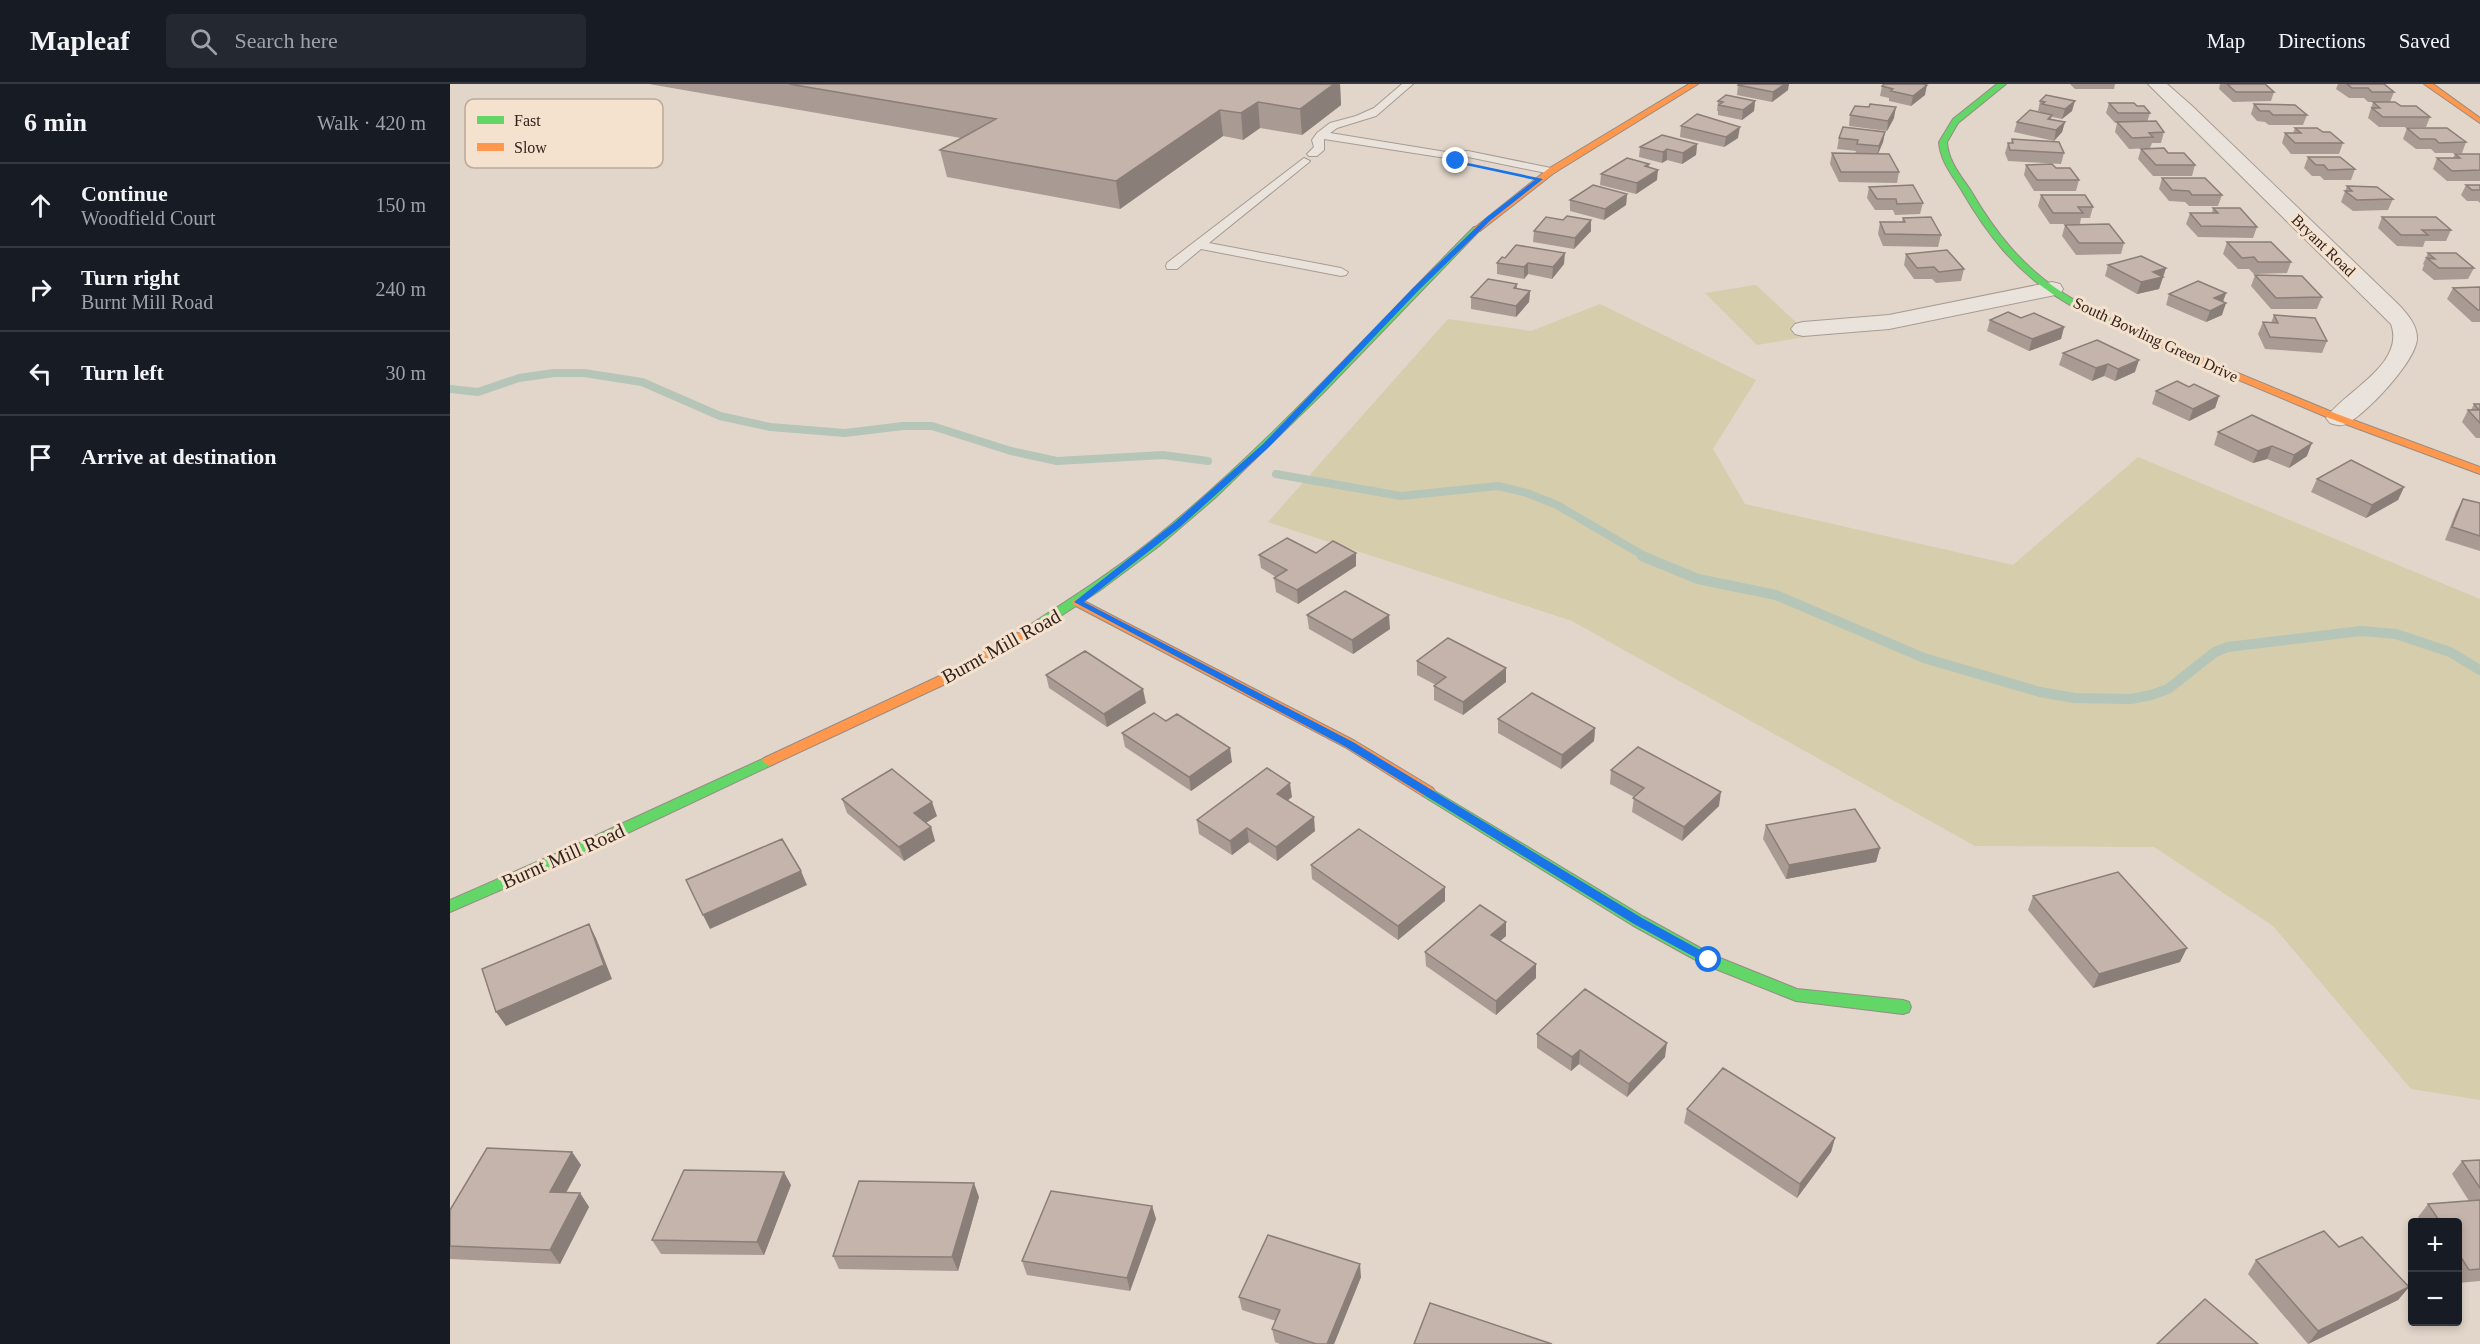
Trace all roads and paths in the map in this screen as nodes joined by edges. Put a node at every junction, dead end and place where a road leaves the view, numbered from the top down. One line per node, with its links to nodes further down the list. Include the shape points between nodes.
1 (1408, 84): 7 (lane, via 1368,116 1333,126)
2 (1694, 84): 8 (street, Burnt Mill Road)
3 (2002, 84): 12 (street, South Bowling Green Drive, via 1958,119 1944,137 1943,152 1998,241 2026,271)
4 (2157, 84): 14 (street, Bryant Road, via 2404,326 2406,344 2393,367)
5 (2428, 84): 6 (street)
6 (2480, 121)
7 (1321, 135): 8 (lane); 9 (lane, via 1320,148 1309,158)
8 (1546, 175): 16 (street, Burnt Mill Road, via 1489,218 1259,452 1177,525)
9 (1198, 245): 10 (lane); 11 (lane)
10 (1172, 266)
11 (1341, 272)
12 (2052, 289): 13 (street, via 1888,322); 14 (street, South Bowling Green Drive, via 2127,329)
13 (1803, 328)
14 (2339, 418): 15 (street, South Bowling Green Drive)
15 (2480, 471)
16 (1078, 602): 17 (street, Burnt Mill Road, via 951,676); 18 (street, via 1350,744 1638,921 1709,960 1796,995)
17 (450, 906)
18 (1903, 1007)

